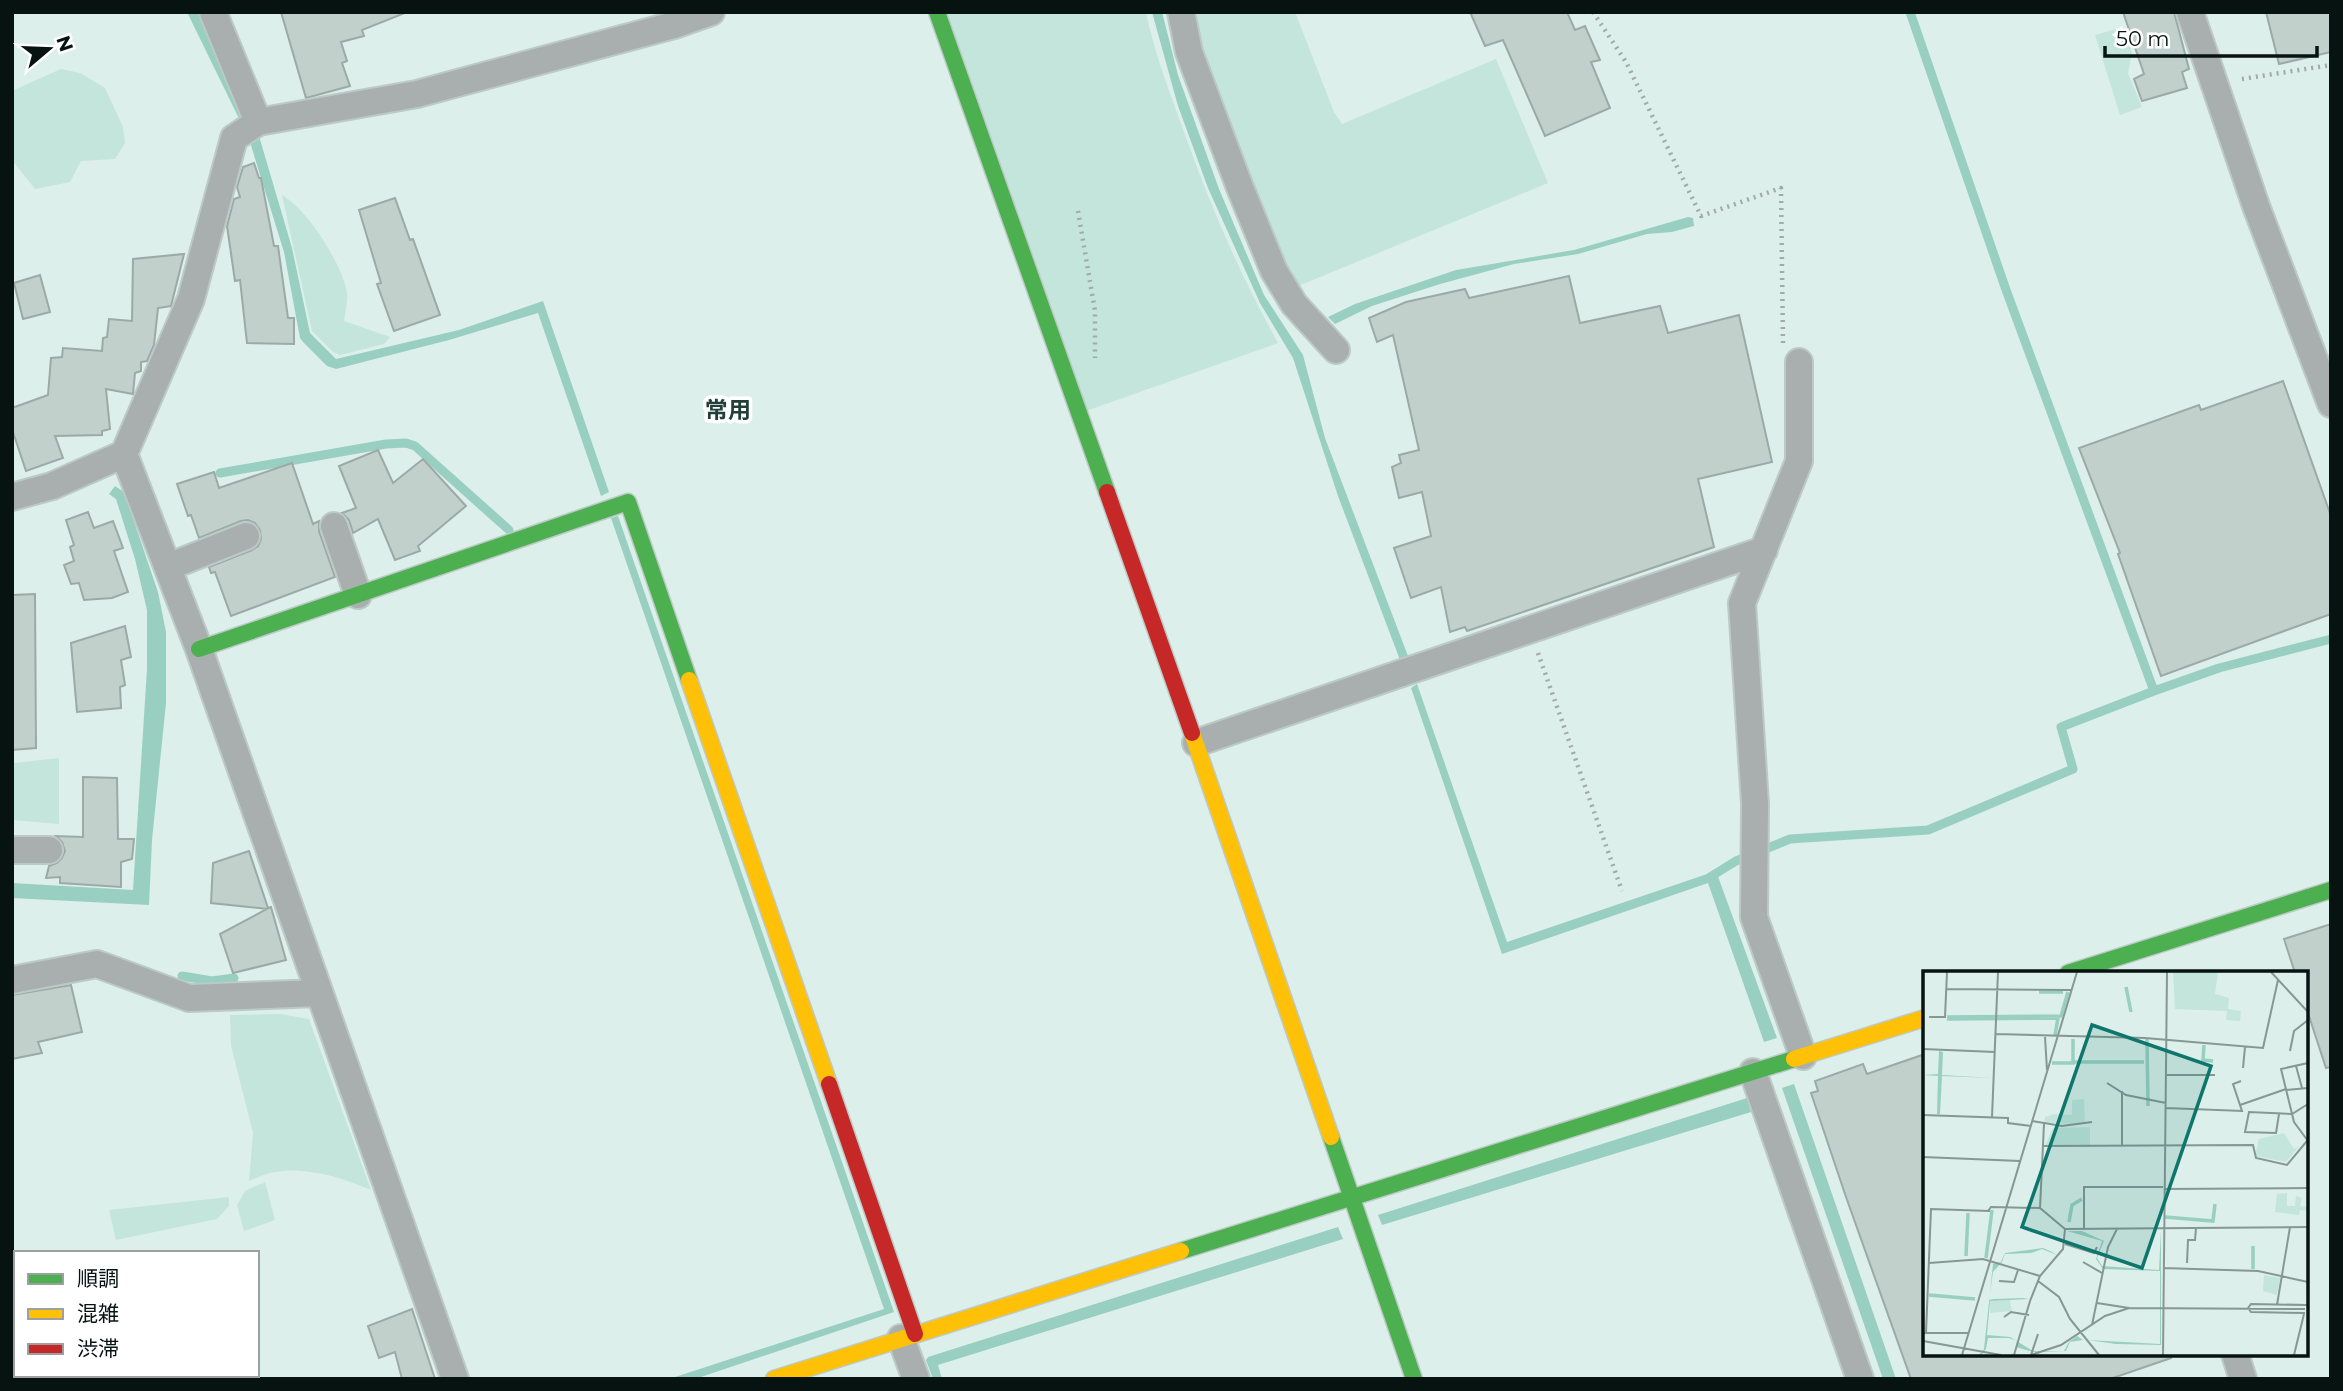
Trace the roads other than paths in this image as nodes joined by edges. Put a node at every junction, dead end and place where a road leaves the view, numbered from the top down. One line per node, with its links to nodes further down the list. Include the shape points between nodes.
1 (213, 12): 6 (street)
2 (711, 12): 6 (street, via 417,94)
3 (937, 12): 18 (street)
4 (1181, 12): 7 (street, via 1189,52 1274,271 1294,304)
5 (2190, 12): 9 (street, via 2256,206)
6 (258, 122): 10 (street, via 234,138 191,299)
7 (1336, 349)
8 (1799, 368): 14 (street, via 1799,461)
9 (2331, 404)
10 (124, 454): 11 (street, via 52,486); 15 (street)
11 (12, 497)
12 (334, 526): 16 (street)
13 (247, 536): 15 (street)
14 (1764, 550): 18 (street); 27 (street, via 1742,603 1755,804 1754,917)
15 (167, 567): 17 (street)
16 (358, 595): 17 (street); 30 (street, via 628,502)
17 (199, 649): 25 (street)
18 (1196, 743): 29 (street)
19 (12, 850): 20 (street)
20 (49, 850)
21 (2331, 890): 22 (street)
22 (2101, 968): 23 (street)
23 (2081, 971)
24 (12, 980): 25 (street, via 97,964 190,998)
25 (319, 993): 32 (street)
26 (1923, 1019): 27 (street)
27 (1803, 1056): 28 (street)
28 (1753, 1072): 29 (street); 36 (street)
29 (1351, 1198): 30 (street); 35 (street)
30 (908, 1336): 33 (street); 34 (street)
31 (2236, 1356): 37 (street)
32 (455, 1379)
33 (775, 1379)
34 (916, 1379)
35 (1414, 1379)
36 (1860, 1379)
37 (2243, 1379)

